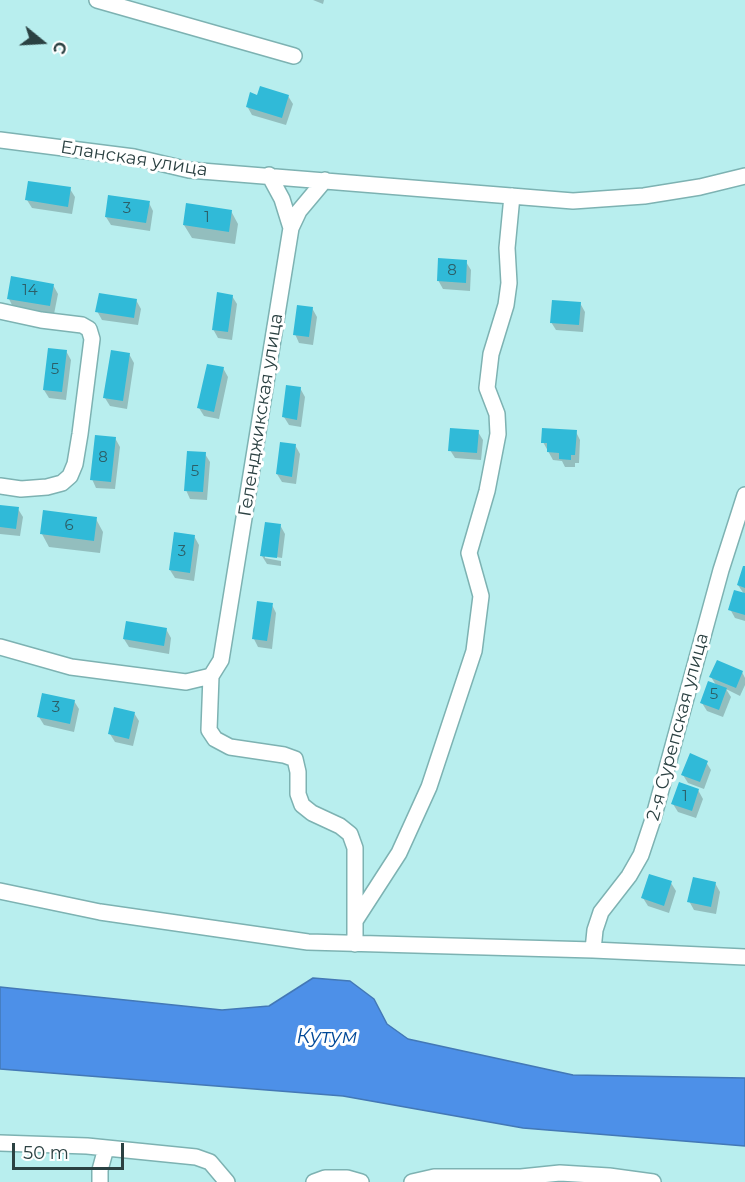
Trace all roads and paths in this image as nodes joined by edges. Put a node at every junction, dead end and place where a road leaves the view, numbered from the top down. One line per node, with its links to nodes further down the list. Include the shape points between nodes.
1 (97, 0): 2 (street)
2 (294, 56)
3 (0, 140): 4 (street, Еланская улица, via 134,157 189,170)
4 (269, 175): 6 (street, Еланская улица); 8 (street, Геленджикская улица)
5 (745, 176): 7 (street, Еланская улица, via 644,196 573,201)
6 (326, 180): 7 (street, Еланская улица); 8 (street, via 299,211)
7 (512, 196): 15 (street, via 507,248 509,283 491,354 487,388 497,414 498,434 469,553 481,596 474,651 429,787 399,853)
8 (291, 228): 13 (street, Геленджикская улица, via 221,660)
9 (0, 311): 10 (street, via 82,325 89,329 92,339 80,434 70,476 47,488)
10 (0, 486)
11 (745, 495): 17 (street, 2-я Сурепская улица, via 641,855 601,912)
12 (0, 647): 13 (street, via 82,669 186,682)
13 (211, 676): 15 (street, via 209,730 215,739 230,747 296,759 302,805 350,834 355,848)
14 (0, 891): 16 (street, via 100,912 308,942)
15 (355, 921): 16 (street)
16 (356, 944): 17 (street)
17 (593, 950): 18 (street)
18 (745, 957)
19 (0, 1143): 20 (street)
20 (106, 1148): 21 (street); 22 (street, via 196,1158 210,1162)
21 (100, 1182)
22 (227, 1182)
23 (314, 1182): 24 (street, via 325,1178)
24 (361, 1182)
25 (412, 1182): 26 (street, via 434,1177 560,1173)
26 (653, 1182)

